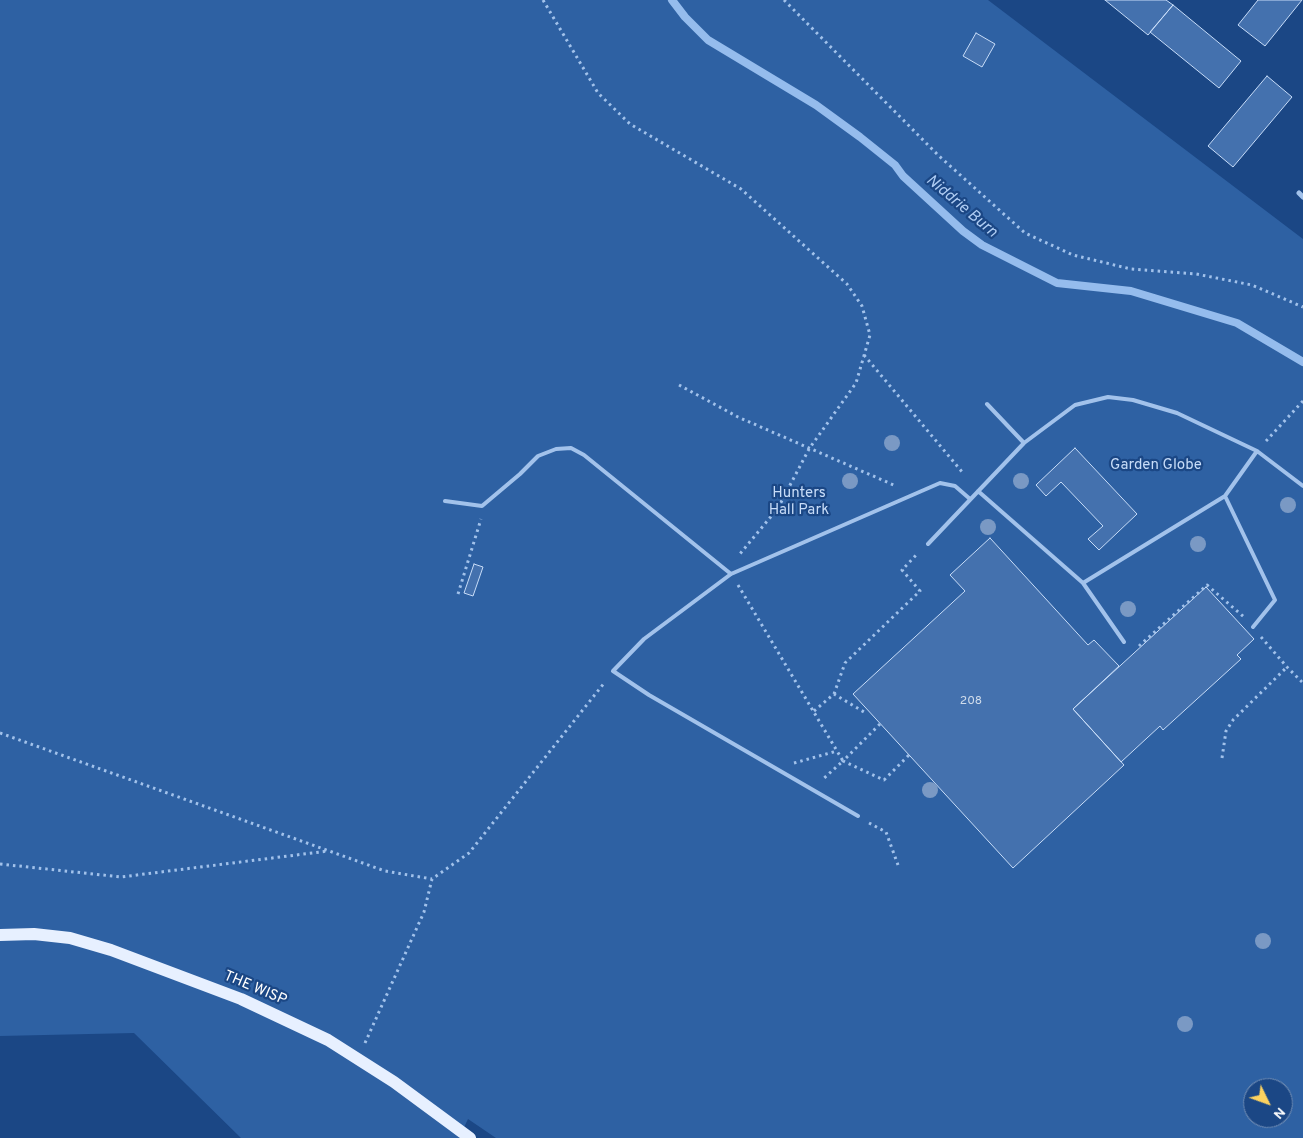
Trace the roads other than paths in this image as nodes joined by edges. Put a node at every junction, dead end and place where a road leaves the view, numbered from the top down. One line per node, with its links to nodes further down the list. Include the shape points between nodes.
1 (987, 404): 2 (lane)
2 (1024, 443): 3 (lane, via 1075,405 1108,397 1178,413); 5 (lane)
3 (1258, 451): 4 (lane); 6 (lane)
4 (1303, 486)
5 (978, 491): 7 (lane); 11 (lane)
6 (1225, 496): 11 (lane); 12 (lane, via 1275,600)
7 (970, 499): 9 (lane); 10 (lane, via 955,486 940,483)
8 (445, 501): 10 (lane, via 482,506 538,456 556,449 571,448 584,455)
9 (928, 544)
10 (731, 574): 14 (lane, via 644,639 613,671 648,695)
11 (1083, 583): 13 (lane)
12 (1253, 627)
13 (1124, 642)
14 (858, 816)
15 (0, 935): 16 (main road, THE WISP, via 70,938 111,950 290,1021 328,1040 394,1082)
16 (470, 1138)

